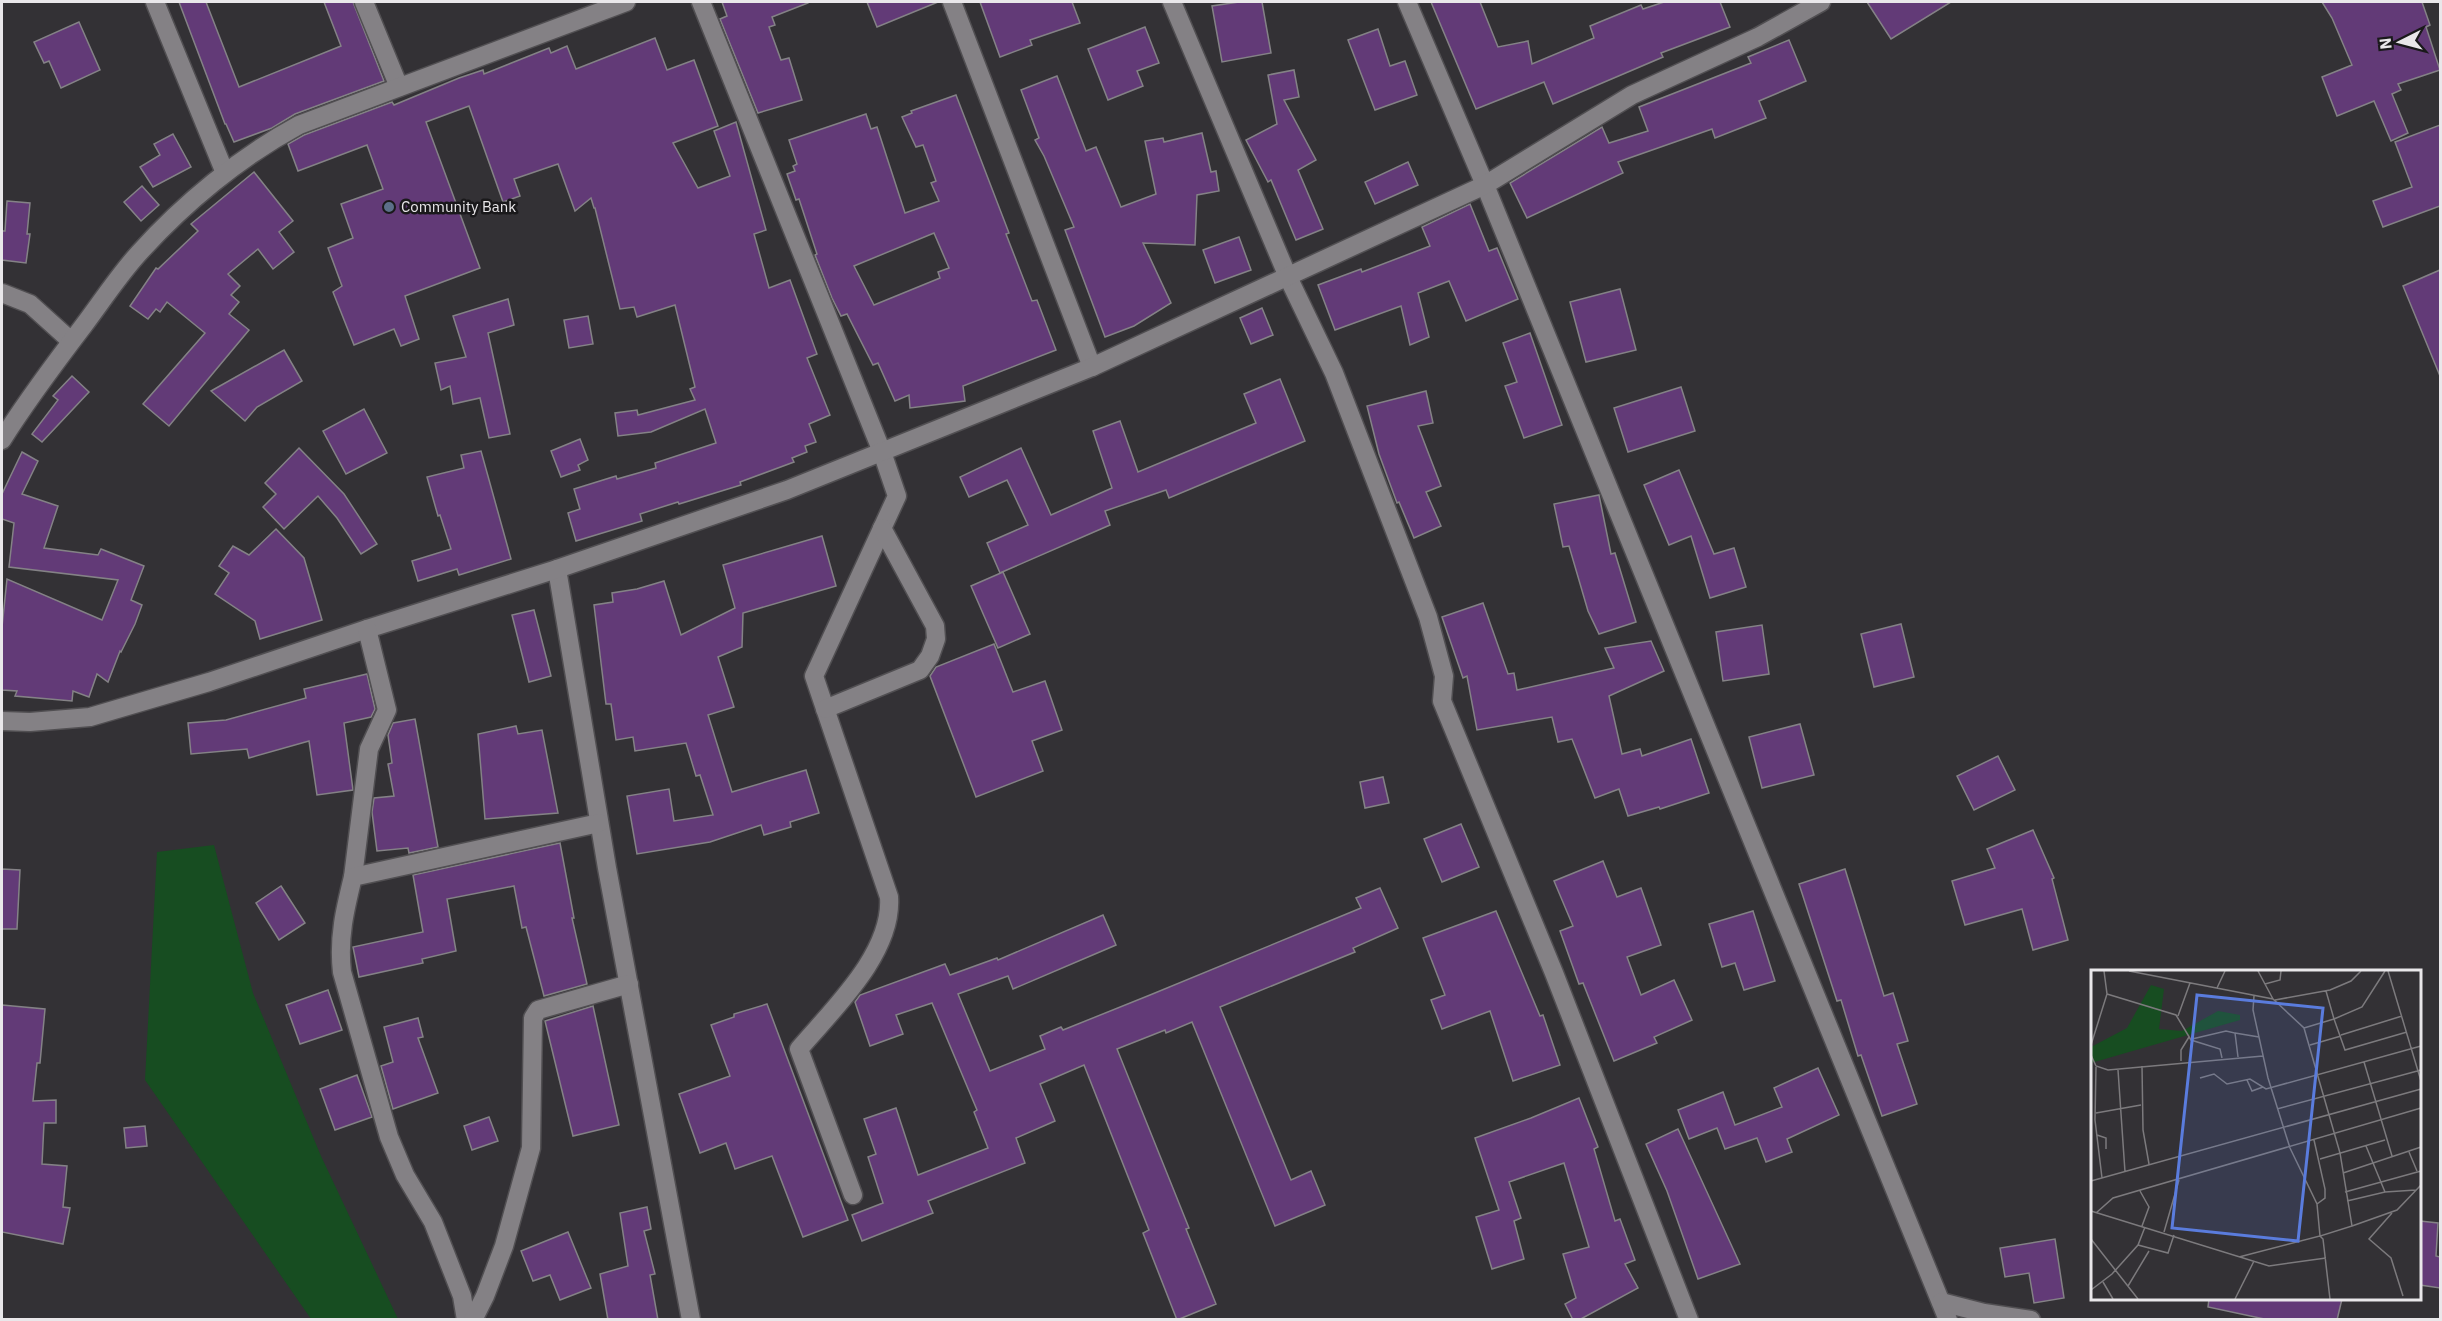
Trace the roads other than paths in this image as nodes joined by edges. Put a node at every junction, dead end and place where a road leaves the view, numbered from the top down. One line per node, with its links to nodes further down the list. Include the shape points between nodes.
1 (155, 2): 10 (street)
2 (364, 2): 9 (street)
3 (626, 2): 9 (street)
4 (701, 2): 17 (street)
5 (952, 2): 15 (street)
6 (1172, 2): 12 (street)
7 (1407, 2): 11 (street)
8 (1821, 2): 11 (street, via 1758,37 1632,95)
9 (399, 87): 10 (street, via 299,125)
10 (225, 173): 14 (street, via 139,253)
11 (1485, 185): 12 (street); 27 (street)
12 (1288, 277): 15 (street); 31 (street, via 1334,373 1428,617 1444,676 1442,701 1554,973)
13 (2, 293): 14 (street, via 30,304)
14 (71, 341): 16 (street, via 31,393)
15 (1092, 367): 17 (street)
16 (2, 440)
17 (882, 452): 18 (street, via 897,496); 19 (street, via 787,490)
18 (882, 528): 21 (street, via 814,676); 21 (street, via 935,626 936,639 920,670)
19 (557, 569): 20 (street); 23 (street)
20 (367, 629): 22 (street, via 90,717); 24 (street, via 387,710 369,749)
21 (825, 709): 26 (street, via 889,897 890,912 884,933 863,973 799,1049)
22 (2, 721)
23 (599, 823): 24 (street); 25 (street)
24 (353, 877): 28 (street, via 342,921 342,972 388,1137 433,1222 462,1296)
25 (629, 984): 29 (street, via 538,1010 533,1018 531,1148 504,1246); 30 (street)
26 (853, 1195)
27 (1941, 1302): 32 (street); 33 (street)
28 (466, 1320)
29 (473, 1320)
30 (691, 1320)
31 (1689, 1320)
32 (1948, 1320)
33 (2031, 1320)

